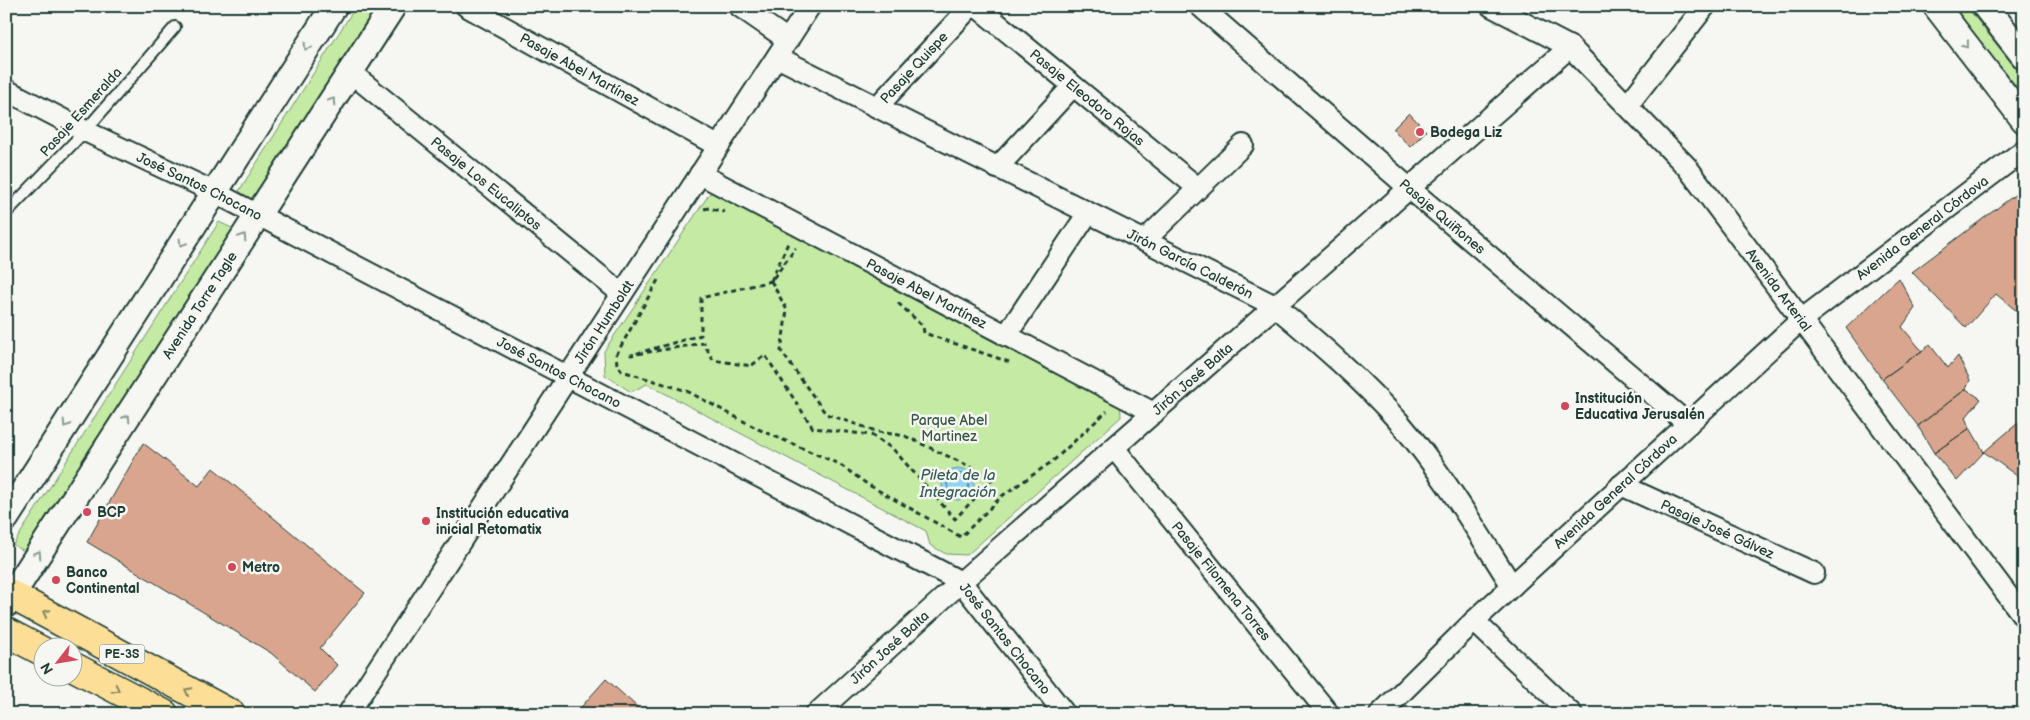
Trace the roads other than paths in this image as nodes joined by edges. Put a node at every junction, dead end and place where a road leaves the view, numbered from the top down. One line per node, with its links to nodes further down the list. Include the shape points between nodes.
1 (334, 6): 32 (street, one-way to 32)
2 (393, 6): 18 (street, Avenida Torre Tagle)
3 (466, 6): 26 (street, Pasaje Abel Martínez)
4 (739, 6): 14 (street)
5 (810, 6): 14 (street, Jirón Humboldt)
6 (971, 6): 22 (street, Pasaje Quispe)
7 (976, 6): 19 (street, Pasaje Eleodoro Rojas)
8 (1200, 6): 31 (street, Pasaje Quiñones)
9 (1491, 6): 15 (street, Avenida Arterial)
10 (1705, 6): 21 (street)
11 (1936, 6): 23 (street, one-way to 23)
12 (1985, 6): 16 (street)
13 (175, 27): 24 (lane, Pasaje Esmeralda)
14 (788, 40): 17 (street, Jirón Humboldt)
15 (1570, 46): 21 (street, Avenida Arterial); 31 (street, Jirón José Balta)
16 (2024, 56)
17 (777, 58): 22 (street, Jirón García Calderón); 26 (street, Jirón Humboldt)
18 (350, 72): 35 (street, Avenida Torre Tagle, one-way to 18); 37 (street, Pasaje Los Eucaliptos)
19 (1073, 86): 28 (street); 30 (street, Pasaje Eleodoro Rojas)
20 (6, 90): 24 (street, José Santos Chocano)
21 (1628, 106): 39 (street, Avenida Arterial, via 1687,167)
22 (877, 108): 28 (street, Jirón García Calderón)
23 (2024, 120)
24 (85, 131): 32 (street, José Santos Chocano); 34 (lane, Pasaje Esmeralda)
25 (1242, 145): 30 (street)
26 (718, 146): 29 (street, Jirón Humboldt)
27 (2024, 150): 39 (street, Avenida General Córdova)
28 (997, 168): 33 (street, Jirón García Calderón)
29 (700, 174): 37 (street, Jirón Humboldt); 40 (street, Pasaje Abel Martínez)
30 (1198, 188): 36 (street)
31 (1409, 188): 38 (street, Jirón José Balta); 43 (street, Pasaje Quiñones)
32 (214, 192): 35 (street, José Santos Chocano); 46 (street, one-way to 46)
33 (1088, 213): 36 (street, Jirón García Calderón); 40 (street)
34 (6, 214)
35 (257, 215): 41 (street, José Santos Chocano); 50 (street, Avenida Torre Tagle, one-way to 35)
36 (1144, 241): 38 (street, Jirón García Calderón)
37 (622, 294): 41 (street, Jirón Humboldt)
38 (1275, 306): 42 (street, Jirón José Balta); 49 (street, Jirón García Calderón, via 1332,354 1400,424 1454,495)
39 (1800, 320): 43 (street, Avenida General Córdova); 51 (street, Avenida Arterial)
40 (1006, 336): 42 (street, Pasaje Abel Martínez)
41 (568, 377): 48 (street, José Santos Chocano); 58 (street, Jirón Humboldt)
42 (1154, 413): 44 (street, Jirón José Balta)
43 (1688, 424): 45 (street, Avenida General Córdova)
44 (1114, 448): 48 (street, Jirón José Balta); 61 (street, Pasaje Filomena Torres)
45 (1621, 485): 47 (street, Pasaje José Gálvez); 49 (street, Avenida General Córdova)
46 (6, 518)
47 (1814, 573)
48 (961, 582): 59 (street, Jirón José Balta); 60 (street, José Santos Chocano)
49 (1512, 586): 52 (street, Avenida General Córdova)
50 (8, 597): 57 (main road, PE-3S, one-way to 50)
51 (2024, 617)
52 (1474, 620): 62 (street, Avenida General Córdova); 63 (street)
53 (6, 632): 54 (main road)
54 (32, 646)
55 (82, 671): 56 (main road, PE-3S, one-way to 56)
56 (164, 714)
57 (231, 714)
58 (348, 714)
59 (816, 714)
60 (1065, 714)
61 (1329, 714)
62 (1380, 714)
63 (1572, 714)

